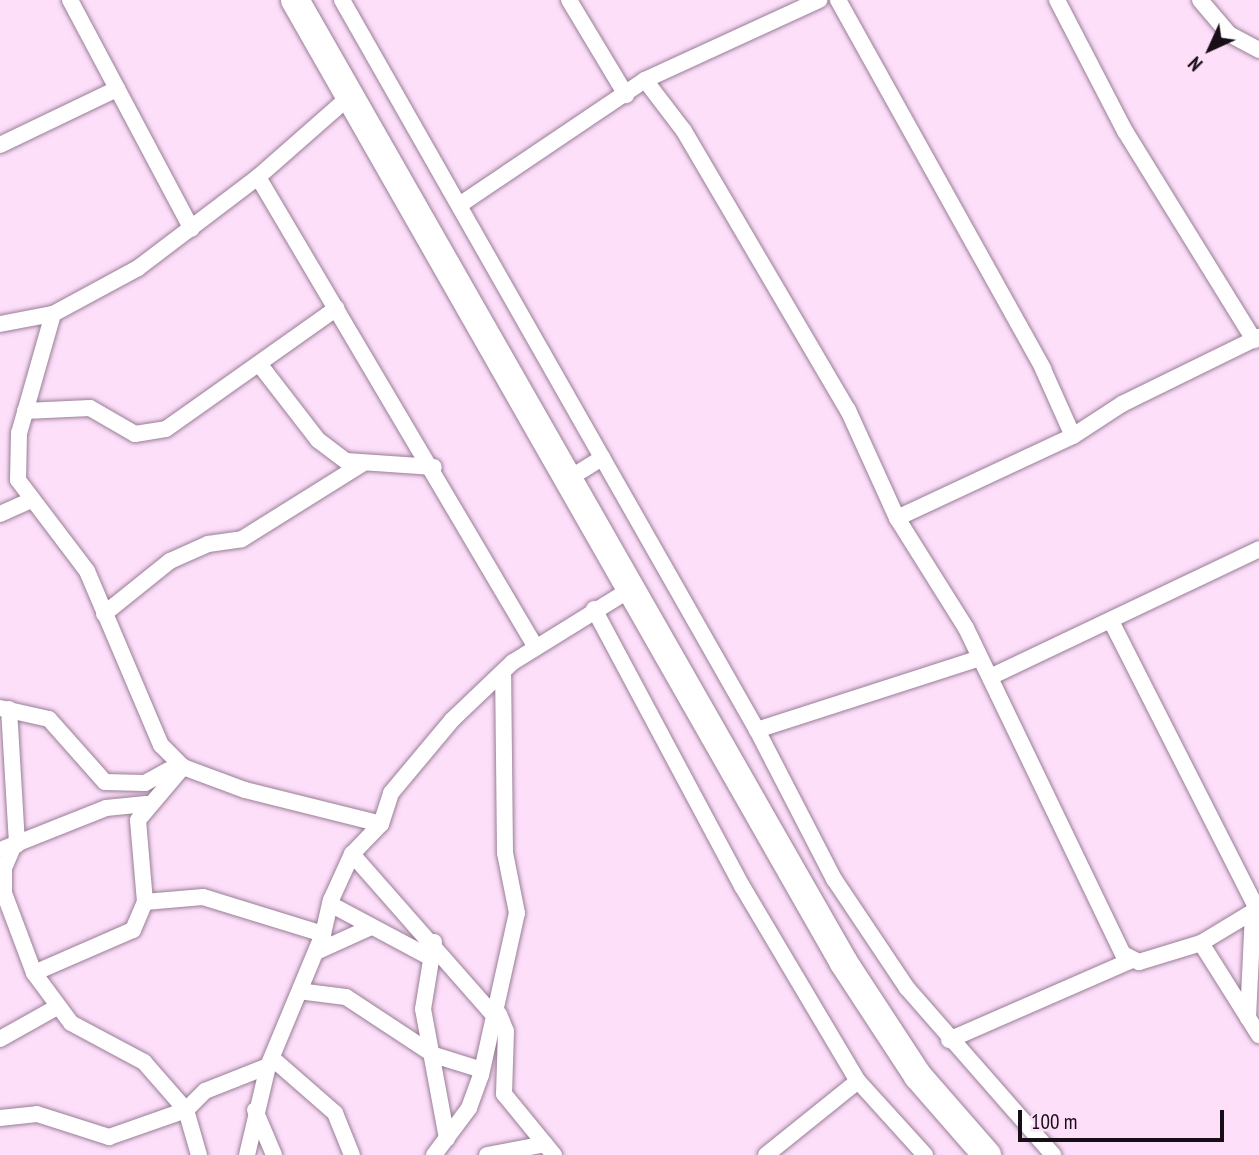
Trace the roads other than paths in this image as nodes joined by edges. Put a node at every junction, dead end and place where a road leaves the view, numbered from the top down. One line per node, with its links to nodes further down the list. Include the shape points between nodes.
1 (70, 0): 11 (street)
2 (295, 0): 13 (highway)
3 (342, 0): 16 (street)
4 (569, 0): 12 (street)
5 (819, 0): 10 (street)
6 (838, 0): 24 (street, via 1043,369)
7 (1057, 0): 21 (street, via 1125,131)
8 (1200, 0): 9 (street, via 1228,34)
9 (1259, 50)
10 (645, 80): 12 (street); 31 (street, via 768,269 848,410)
11 (117, 89): 14 (street); 17 (street)
12 (626, 95): 16 (street)
13 (349, 97): 15 (street); 28 (highway)
14 (0, 145)
15 (258, 177): 17 (street); 18 (street)
16 (461, 204): 25 (street)
17 (192, 229): 19 (street, via 115,283)
18 (337, 308): 22 (street); 27 (street)
19 (53, 314): 20 (street); 23 (street)
20 (0, 324)
21 (1256, 338): 24 (street, via 1122,404)
22 (260, 365): 23 (street, via 173,426 153,433 125,430 90,408); 26 (street, via 330,452)
23 (25, 411): 29 (street, via 15,467)
24 (1073, 436): 31 (street)
25 (602, 458): 28 (street); 42 (street)
26 (362, 464): 27 (street, via 414,461); 35 (street, via 242,540 208,544 170,561)
27 (433, 467): 37 (street)
28 (565, 481): 33 (highway)
29 (32, 500): 30 (street); 35 (street, via 79,557)
30 (0, 514)
31 (897, 518): 38 (street, via 946,593)
32 (1259, 549): 36 (street)
33 (629, 590): 34 (street); 82 (highway, via 885,1031)
34 (594, 609): 37 (street); 68 (street, via 742,886)
35 (104, 614): 43 (street, via 153,730)
36 (1111, 621): 40 (street); 50 (street)
37 (535, 646): 39 (street)
38 (977, 659): 40 (street); 42 (street)
39 (503, 676): 45 (street, via 452,720 391,793); 60 (street, via 505,853 517,913)
40 (990, 677): 56 (street)
41 (4, 708): 43 (street, via 49,719 88,769 113,785 153,781); 46 (street)
42 (757, 730): 64 (street, via 834,879)
43 (179, 764): 44 (street); 45 (street, via 298,808)
44 (146, 804): 46 (street, via 106,808); 48 (street, via 136,832)
45 (381, 824): 47 (street)
46 (10, 847): 57 (street, via 4,893)
47 (352, 855): 49 (street); 54 (street)
48 (145, 902): 52 (street, via 203,897); 57 (street, via 123,937)
49 (330, 904): 51 (street); 52 (street)
50 (1256, 909): 53 (street); 61 (street)
51 (371, 927): 54 (street); 55 (street)
52 (323, 934): 55 (street)
53 (1201, 943): 56 (street); 61 (street)
54 (432, 950): 60 (street); 65 (street, via 423,1009)
55 (316, 951): 66 (street)
56 (1130, 961): 64 (street)
57 (34, 973): 59 (street)
58 (306, 992): 65 (street, via 346,997)
59 (57, 1007): 63 (street); 69 (street, via 90,1035 144,1062)
60 (498, 1016): 67 (street); 73 (street, via 506,1031 502,1089)
61 (1248, 1018): 62 (street)
62 (1259, 1035)
63 (0, 1039)
64 (949, 1040): 83 (street)
65 (434, 1055): 67 (street); 72 (street)
66 (270, 1062): 69 (street, via 205,1091); 70 (street); 77 (street, via 335,1113)
67 (482, 1070): 72 (street, via 469,1108)
68 (858, 1081): 80 (street); 81 (street)
69 (186, 1110): 71 (street, via 109,1137 37,1114); 74 (street)
70 (255, 1110): 75 (street); 76 (street)
71 (0, 1118)
72 (447, 1139): 78 (street)
73 (549, 1149): 79 (street)
74 (199, 1155)
75 (247, 1155)
76 (274, 1155)
77 (352, 1155)
78 (434, 1155)
79 (487, 1155)
80 (766, 1155)
81 (925, 1155)
82 (987, 1155)
83 (1053, 1155)

